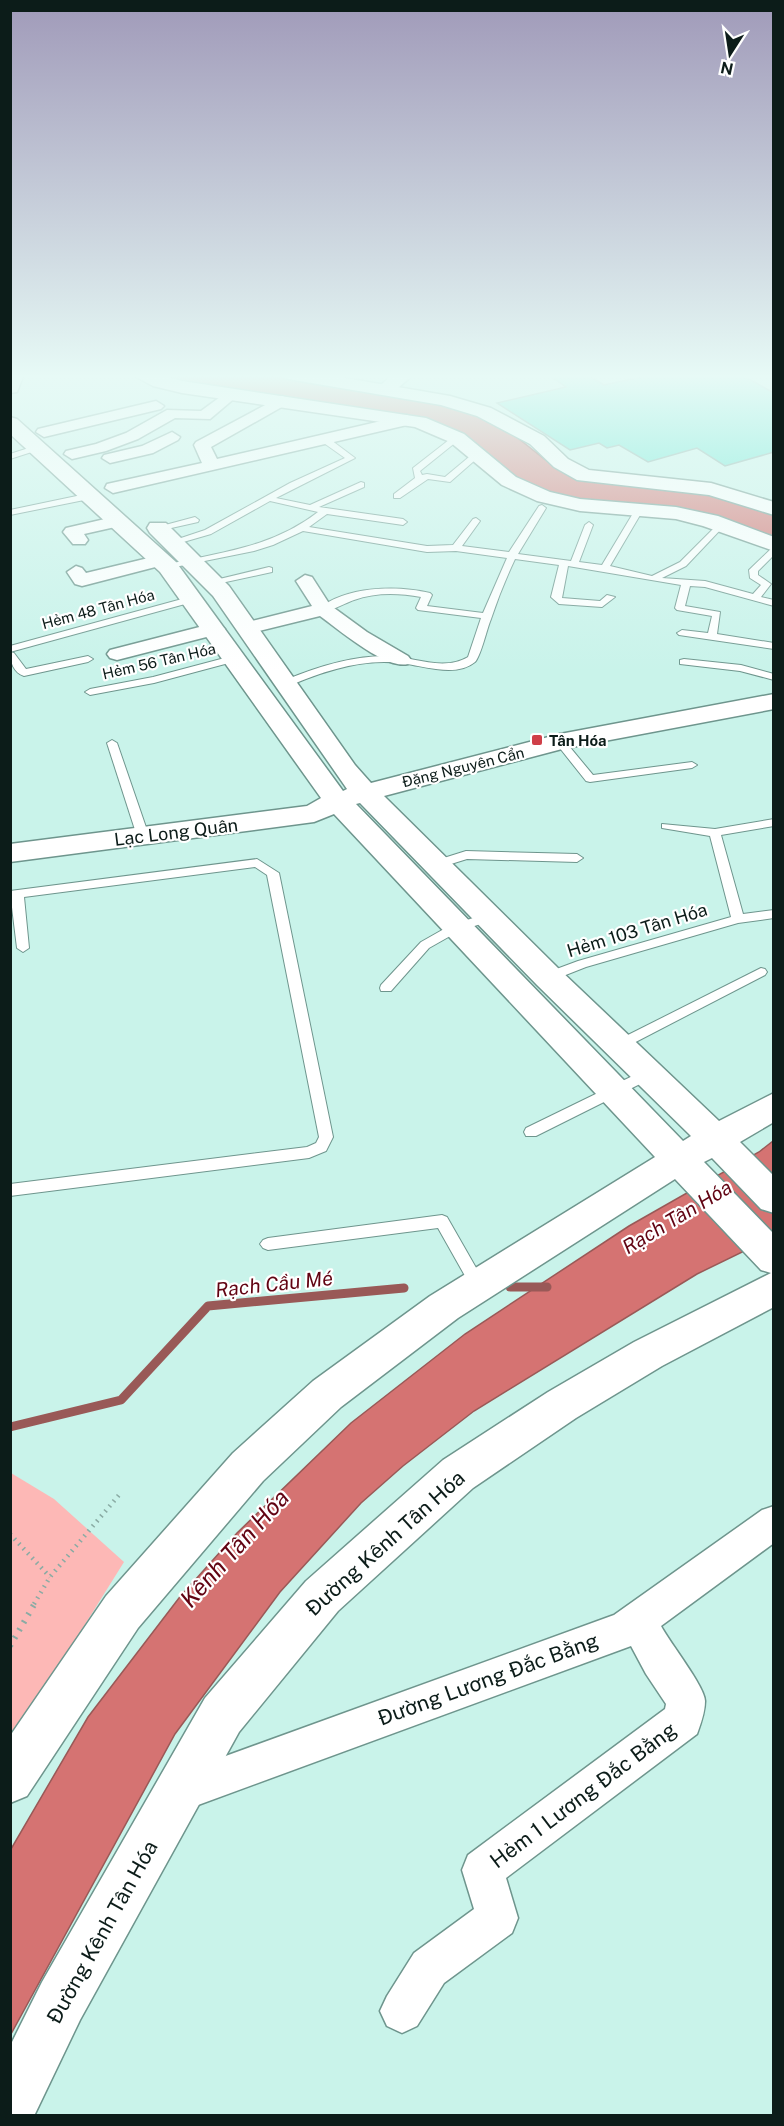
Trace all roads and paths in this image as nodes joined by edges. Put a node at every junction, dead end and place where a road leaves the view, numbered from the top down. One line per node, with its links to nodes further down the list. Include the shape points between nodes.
1 (71, 473): 12 (main road)
2 (96, 473): 11 (main road)
3 (177, 473): 11 (street)
4 (318, 473): 14 (lane)
5 (417, 473): 9 (lane)
6 (455, 473): 9 (lane, via 447,480 427,476)
7 (500, 473): 18 (main road, via 544,497 580,505)
8 (579, 473): 17 (main road, via 652,477 711,489)
9 (419, 479): 13 (lane)
10 (361, 485): 15 (lane)
11 (113, 488): 27 (main road)
12 (91, 496): 20 (lane); 27 (main road)
13 (397, 496)
14 (270, 499): 15 (lane); 27 (lane, via 208,532)
15 (310, 508): 19 (lane)
16 (542, 508): 30 (lane, via 527,526)
17 (774, 509)
18 (639, 510): 25 (main road, via 676,513); 33 (lane)
19 (325, 511): 23 (lane); 26 (lane)
20 (10, 513)
21 (195, 520): 27 (lane)
22 (476, 521): 29 (lane)
23 (403, 522)
24 (589, 525): 32 (lane)
25 (720, 525): 28 (main road); 35 (lane, via 683,564)
26 (305, 529): 29 (lane, via 427,549); 31 (lane, via 254,550)
27 (150, 536): 27 (street, via 82,580 72,532); 31 (main road); 41 (main road)
28 (774, 547): 40 (lane, via 754,570 753,576 766,584)
29 (456, 548): 30 (lane)
30 (512, 556): 32 (lane); 44 (lane)
31 (194, 561): 37 (main road)
32 (569, 563): 33 (lane); 39 (lane, via 555,597 560,601 602,604)
33 (605, 568): 35 (lane)
34 (269, 570): 37 (lane)
35 (653, 579): 38 (lane)
36 (305, 581): 43 (street)
37 (212, 582): 45 (main road)
38 (686, 584): 40 (lane, via 705,584); 48 (lane, via 680,608 717,614)
39 (610, 597)
40 (756, 597): 42 (lane)
41 (193, 599): 46 (main road); 50 (lane, Hẻm 48 Tân Hóa)
42 (774, 603)
43 (323, 609): 44 (lane, via 363,592 404,591 427,595 421,608); 45 (street); 55 (street)
44 (486, 616): 55 (lane, via 472,659 465,665)
45 (247, 628): 58 (main road)
46 (215, 629): 51 (street); 53 (main road)
47 (682, 633): 48 (lane)
48 (712, 636): 49 (lane)
49 (774, 646)
50 (10, 649)
51 (117, 654)
52 (10, 655): 54 (lane, via 24,673)
53 (236, 658): 59 (lane, Hẻm 56 Tân Hóa); 64 (main road)
54 (88, 659)
55 (401, 660): 58 (lane, via 352,663 313,671)
56 (684, 662): 57 (lane, via 741,668)
57 (774, 677)
58 (287, 683): 64 (main road, via 345,770)
59 (90, 692)
60 (774, 701): 61 (main road, Đặng Nguyên Cẩn)
61 (560, 742): 63 (lane, via 590,779); 64 (main road, Đặng Nguyên Cẩn)
62 (112, 743): 68 (lane)
63 (692, 765)
64 (351, 797): 68 (main road, Lạc Long Quân, via 314,814); 71 (main road); 76 (main road)
65 (774, 822): 67 (lane)
66 (666, 826): 67 (lane)
67 (715, 832): 75 (lane)
68 (143, 836): 69 (main road, Lạc Long Quân)
69 (10, 853)
70 (577, 858): 71 (lane, via 466,855)
71 (435, 865): 74 (main road)
72 (14, 894): 77 (lane); 88 (lane, via 257,863 273,873 326,1137 321,1147 309,1152)
73 (774, 914): 75 (lane, Hẻm 103 Tân Hóa)
74 (489, 917): 76 (lane); 79 (main road)
75 (738, 919): 79 (lane, Hẻm 103 Tân Hóa)
76 (455, 928): 80 (lane, via 425,945); 83 (main road)
77 (23, 948)
78 (761, 972): 81 (lane)
79 (548, 977): 81 (main road)
80 (386, 988)
81 (621, 1044): 82 (main road)
82 (649, 1073): 83 (lane); 86 (main road)
83 (611, 1089): 85 (lane); 87 (main road)
84 (774, 1106): 86 (main road)
85 (531, 1132)
86 (723, 1146): 87 (main road); 89 (main road)
87 (686, 1166): 91 (main road); 92 (main road)
88 (10, 1190)
89 (774, 1199)
90 (268, 1244): 92 (lane, via 442,1221)
91 (774, 1259)
92 (478, 1285): 100 (main road, via 327,1394 248,1467 122,1612)
93 (774, 1288): 101 (main road, Đường Kênh Tân Hóa, via 648,1354 458,1474 322,1596 222,1715)
94 (119, 1495): 97 (path)
95 (774, 1522): 98 (street, Đường Lương Đắc Bằng)
96 (10, 1534): 97 (path)
97 (50, 1577): 99 (path)
98 (638, 1621): 101 (street, Đường Lương Đắc Bằng, via 625,1630); 102 (street, Hẻm 1 Lương Đắc Bằng, via 659,1661 686,1699 682,1720 483,1870 497,1918 429,1968)
99 (10, 1646)
100 (10, 1779)
101 (179, 1792): 103 (main road, Đường Kênh Tân Hóa, via 61,2001)
102 (402, 2011)
103 (10, 2106)

